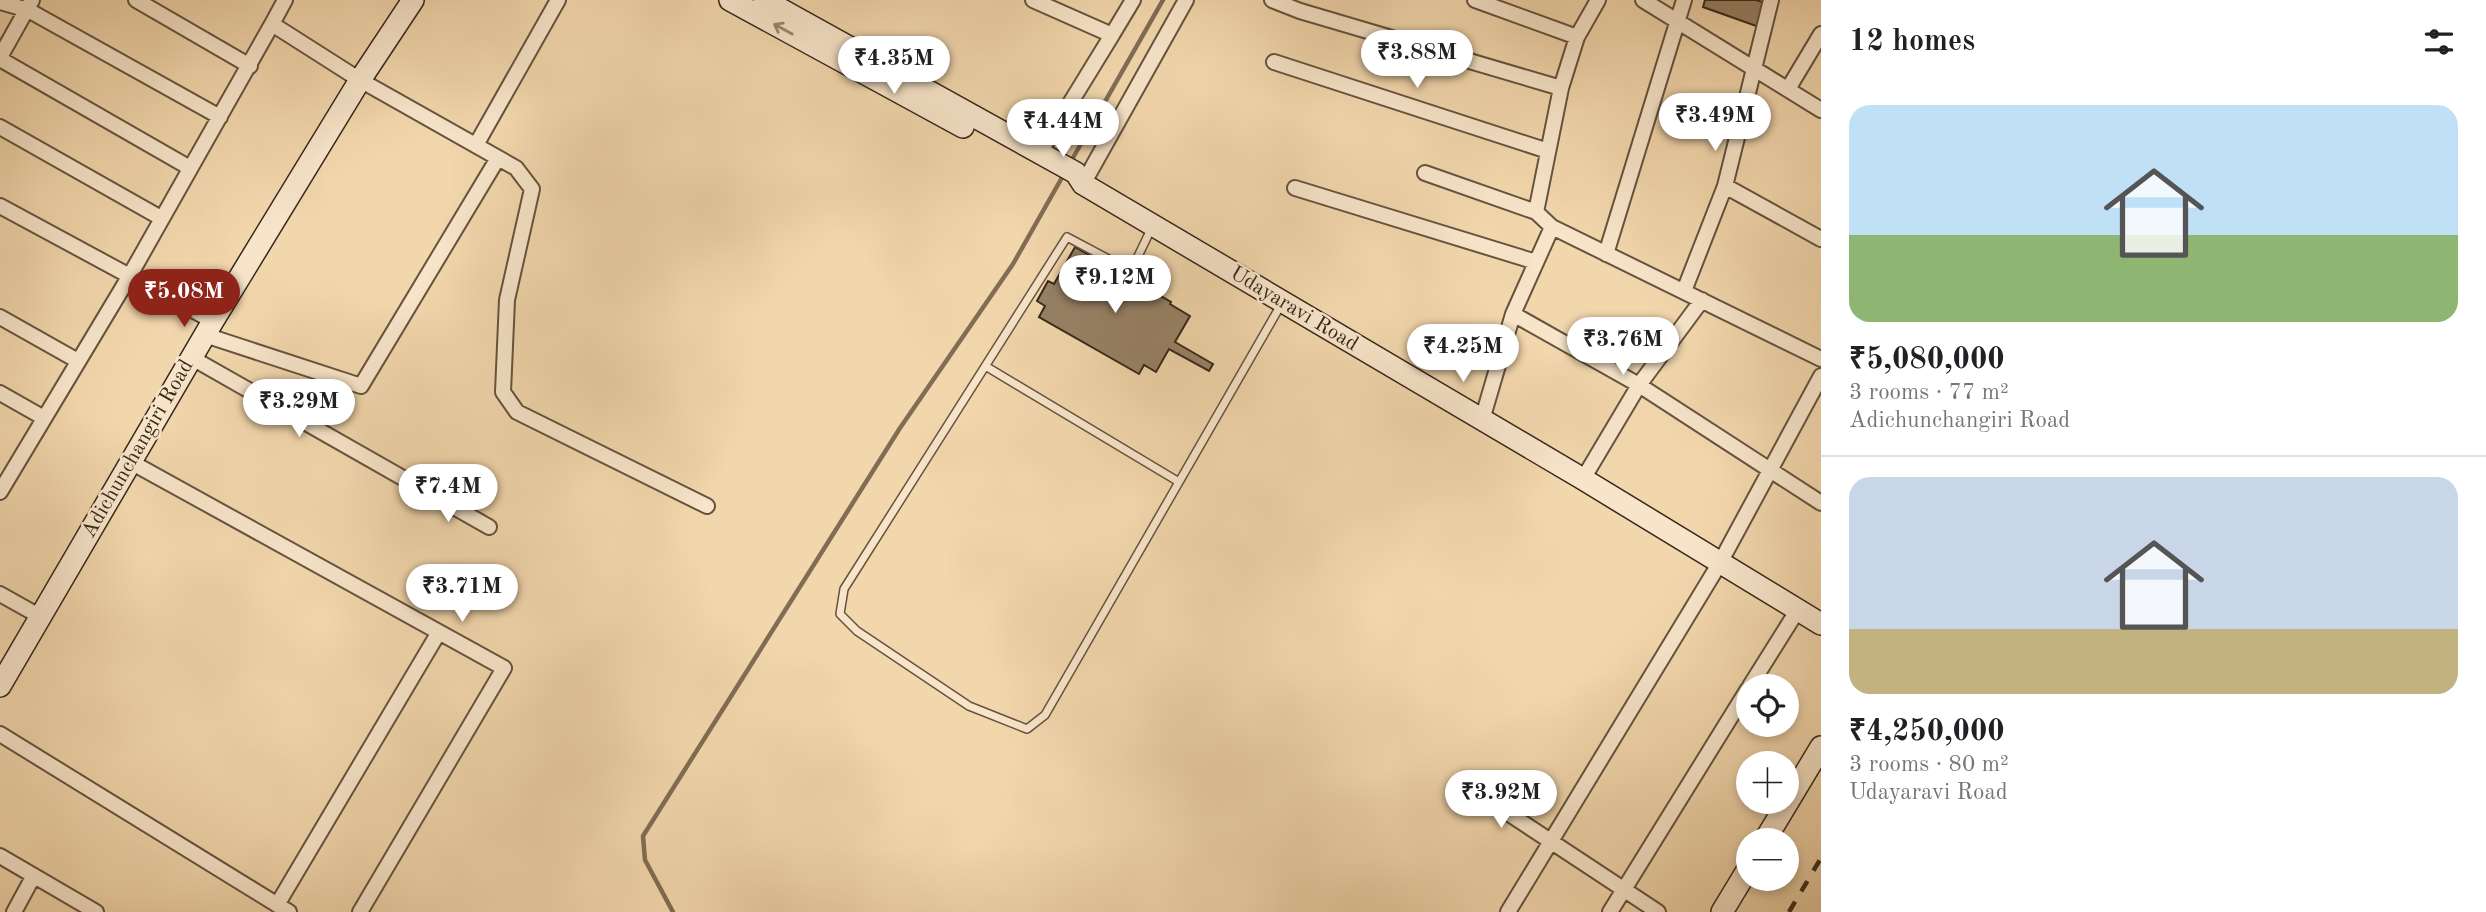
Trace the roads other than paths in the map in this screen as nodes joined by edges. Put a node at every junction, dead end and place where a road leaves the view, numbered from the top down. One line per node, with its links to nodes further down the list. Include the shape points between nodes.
1 (136, 0): 25 (street)
2 (285, 0): 19 (street)
3 (413, 0): 27 (street, Adichunchangiri Road)
4 (558, 0): 33 (street)
5 (730, 0): 36 (street, one-way to 5)
6 (764, 0): 36 (street, Udayaravi Road)
7 (1133, 0): 21 (street)
8 (1186, 0): 39 (street)
9 (1272, 0): 28 (street)
10 (1475, 0): 22 (street)
11 (1598, 0): 22 (street)
12 (1643, 0): 18 (street)
13 (1684, 0): 18 (street)
14 (1771, 0): 26 (street)
15 (0, 2): 17 (street)
16 (1040, 2): 21 (street)
17 (30, 5): 23 (street); 31 (street)
18 (1678, 21): 26 (street); 48 (street)
19 (272, 24): 25 (street); 27 (street)
20 (1821, 34): 29 (street)
21 (1112, 35): 36 (street)
22 (1577, 37): 28 (street)
23 (0, 58): 37 (street)
24 (1274, 62): 34 (street)
25 (250, 66): 31 (street)
26 (1754, 69): 29 (street); 40 (street)
27 (360, 80): 33 (street); 56 (street, Adichunchangiri Road)
28 (1562, 88): 34 (street)
29 (1788, 89): 30 (street)
30 (1821, 110)
31 (220, 117): 37 (street)
32 (0, 127): 44 (street)
33 (476, 145): 35 (street)
34 (1548, 151): 43 (street)
35 (498, 158): 56 (street, via 361,386); 74 (street, via 516,168 532,189 507,300 503,392 517,412)
36 (1040, 159): 39 (street, Udayaravi Road)
37 (190, 169): 44 (street)
38 (1425, 173): 43 (street)
39 (1076, 181): 45 (street, Udayaravi Road)
40 (1725, 186): 47 (street); 51 (street)
41 (1295, 188): 49 (street)
42 (0, 206): 50 (street)
43 (1536, 212): 46 (street)
44 (161, 218): 50 (street)
45 (1153, 225): 53 (street, Udayaravi Road); 60 (lane, via 1130,271 1067,237)
46 (1552, 227): 48 (street); 49 (street)
47 (1821, 239)
48 (1606, 254): 51 (street)
49 (1536, 262): 54 (street)
50 (129, 277): 56 (street); 59 (street)
51 (1684, 291): 52 (street)
52 (1702, 300): 58 (street); 62 (street)
53 (1283, 302): 65 (street, Udayaravi Road); 71 (lane)
54 (1513, 314): 62 (street); 65 (street)
55 (0, 317): 59 (street)
56 (209, 328): 57 (street, Adichunchangiri Road)
57 (192, 358): 67 (street, Adichunchangiri Road); 75 (street)
58 (1821, 359)
59 (78, 361): 64 (street)
60 (987, 367): 71 (lane); 71 (lane, via 844,589 840,614 857,631 969,706 1027,729 1045,715)
61 (1821, 376): 69 (street)
62 (1639, 385): 69 (street); 70 (street)
63 (0, 393): 64 (street)
64 (44, 418): 68 (street)
65 (1482, 420): 70 (street, Udayaravi Road)
66 (0, 460): 68 (street)
67 (130, 461): 79 (street, Adichunchangiri Road); 81 (street)
68 (14, 468): 72 (street)
69 (1771, 472): 73 (street); 76 (street)
70 (1583, 479): 76 (street, Udayaravi Road)
71 (1179, 482)
72 (0, 492)
73 (1821, 503)
74 (707, 506)
75 (489, 527)
76 (1721, 561): 78 (street, Udayaravi Road); 89 (street)
77 (0, 594): 79 (street)
78 (1797, 611): 80 (street, Udayaravi Road); 82 (street)
79 (41, 617): 83 (street, Adichunchangiri Road)
80 (1821, 624)
81 (439, 632): 94 (street); 97 (street, via 505,668)
82 (1757, 674)
83 (1, 681)
84 (1736, 708): 93 (street)
85 (0, 734): 94 (street)
86 (1821, 747): 88 (street)
87 (1470, 788): 89 (street)
88 (1773, 828)
89 (1551, 843): 93 (street); 98 (street)
90 (0, 856): 91 (street)
91 (33, 877): 95 (street); 96 (street)
92 (1736, 889): 101 (street)
93 (1623, 890): 99 (street); 100 (street)
94 (283, 909)
95 (14, 912)
96 (96, 912)
97 (360, 912)
98 (1508, 912)
99 (1610, 912)
100 (1658, 912)
101 (1722, 912)

